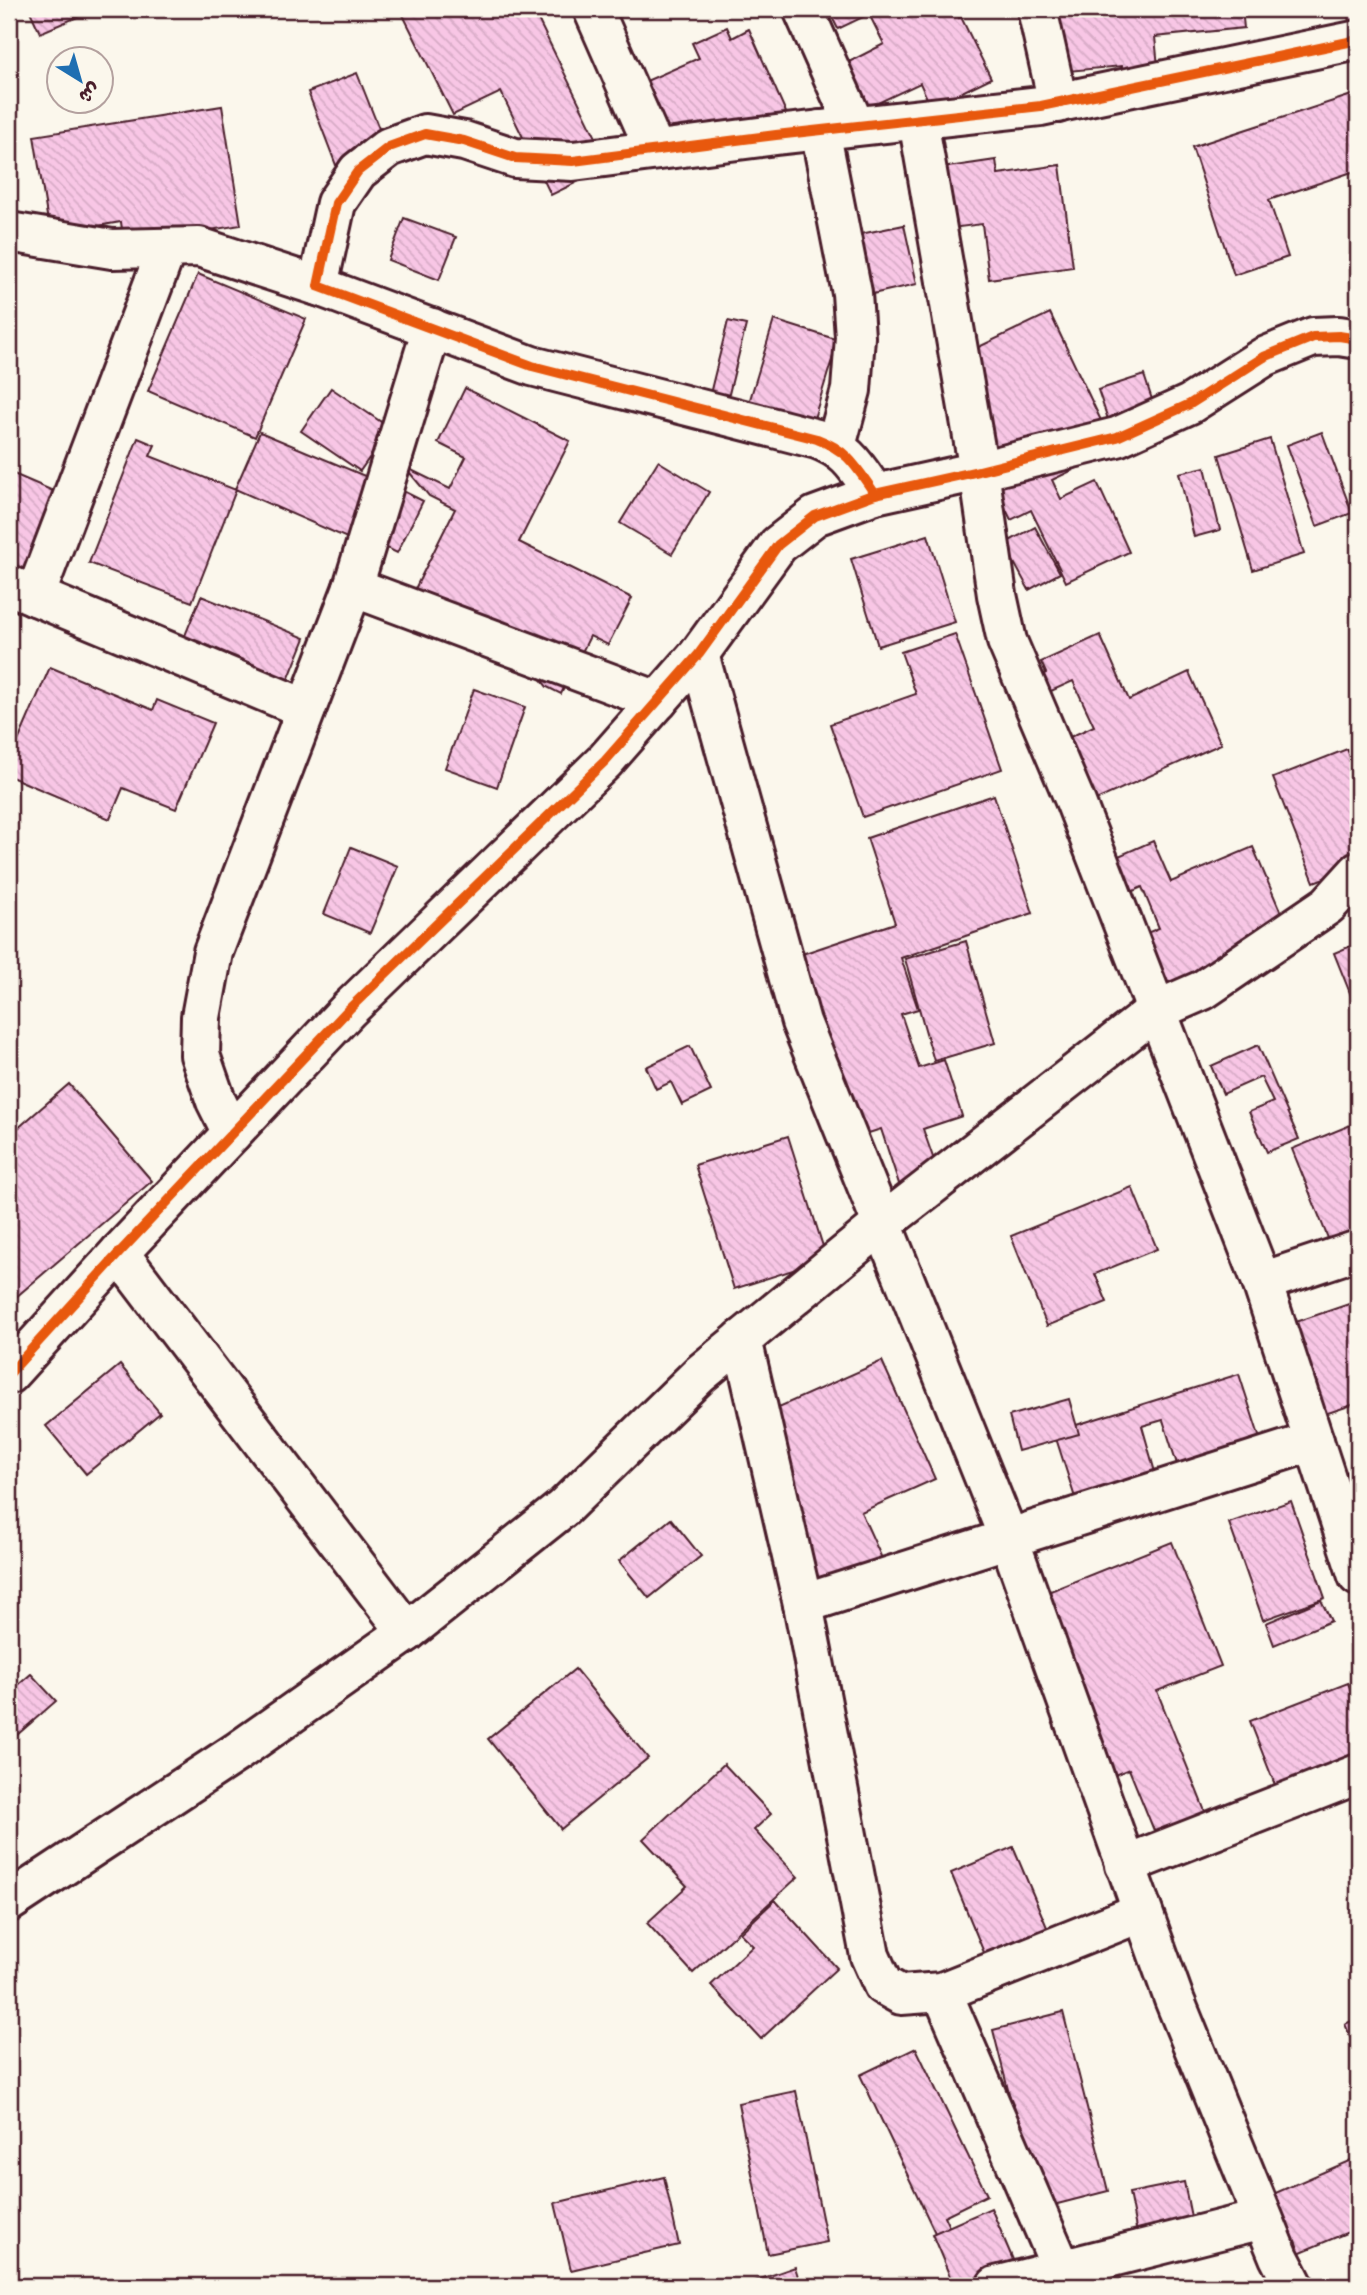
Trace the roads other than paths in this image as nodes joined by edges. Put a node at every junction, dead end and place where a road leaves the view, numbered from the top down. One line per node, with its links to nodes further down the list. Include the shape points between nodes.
1 (593, 9): 8 (street)
2 (803, 9): 7 (street)
3 (1037, 9): 5 (street)
4 (1358, 40): 5 (street)
5 (1058, 103): 6 (street)
6 (918, 120): 7 (street); 15 (street)
7 (838, 128): 8 (street); 14 (street, via 855,337 851,390)
8 (655, 150): 11 (street, via 573,161 515,158 425,134 388,147 358,170 337,203)
9 (9, 232): 10 (street, via 112,249)
10 (167, 248): 11 (street, via 199,247); 18 (street)
11 (318, 286): 12 (street)
12 (432, 328): 14 (street, via 532,366); 17 (street)
13 (1358, 338): 15 (street, via 1314,337 1264,357 1190,404 1117,437)
14 (836, 446): 16 (street)
15 (979, 471): 16 (street); 23 (street, via 1007,641 1076,803)
16 (875, 494): 19 (street, via 815,516 778,545)
17 (353, 587): 20 (street); 21 (street)
18 (22, 590): 21 (street)
19 (699, 654): 20 (street); 25 (street, via 801,1022)
20 (659, 701): 24 (street, via 606,761 349,1009)
21 (306, 709): 24 (street, via 213,952 201,1017 200,1055)
22 (1358, 872): 23 (street, via 1328,905 1203,990)
23 (1155, 1011): 25 (street); 28 (street)
24 (232, 1133): 27 (street)
25 (881, 1225): 29 (street); 32 (street)
26 (1358, 1250): 28 (street)
27 (119, 1253): 30 (street); 35 (street)
28 (1262, 1282): 31 (street)
29 (742, 1339): 34 (street); 35 (street, via 562,1508)
30 (9, 1374)
31 (1314, 1441): 32 (street); 33 (street)
32 (1009, 1539): 34 (street); 37 (street)
33 (1358, 1576)
34 (803, 1604): 40 (street, via 870,1956 883,1985 901,1995)
35 (407, 1632): 38 (street, via 237,1752)
36 (1358, 1774): 37 (street)
37 (1125, 1865): 39 (street)
38 (9, 1902)
39 (1142, 1912): 40 (street); 41 (street)
40 (943, 1992): 42 (street)
41 (1263, 2219): 42 (street); 44 (street)
42 (1062, 2270): 43 (street)
43 (996, 2286)
44 (1294, 2286)

